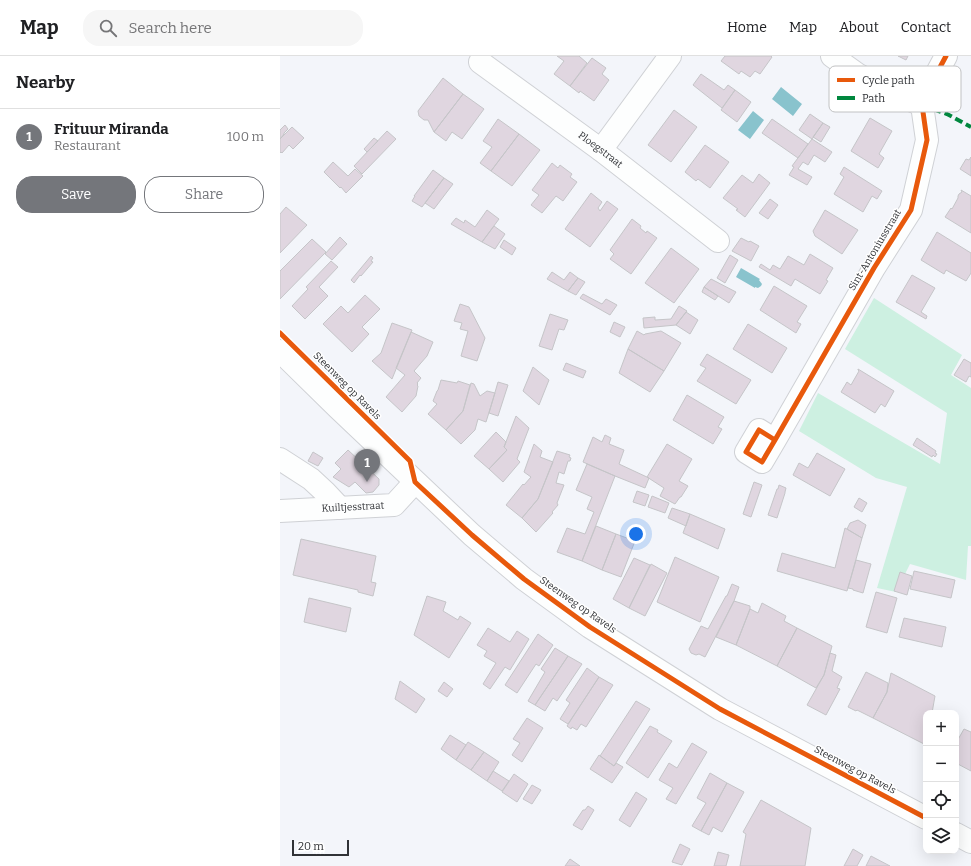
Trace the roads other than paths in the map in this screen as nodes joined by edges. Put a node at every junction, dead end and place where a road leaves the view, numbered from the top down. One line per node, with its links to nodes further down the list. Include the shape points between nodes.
1 (670, 56): 8 (street)
2 (832, 56): 5 (street)
3 (946, 56): 6 (street)
4 (480, 62): 8 (street, Ploegstraat)
5 (846, 66)
6 (941, 66)
7 (923, 112): 11 (street, Sint-Antoniusstraat, via 927,140 911,210 874,268)
8 (601, 150): 9 (street, Ploegstraat)
9 (718, 241)
10 (280, 351): 13 (street, Steenweg op Ravels)
11 (775, 440)
12 (280, 459): 14 (street, via 311,479)
13 (415, 482): 14 (street, Kuiltjesstraat, via 394,505); 16 (street, Steenweg op Ravels, via 524,579 590,626 720,709)
14 (340, 508): 15 (street, Kuiltjesstraat)
15 (280, 512)
16 (923, 816)
17 (959, 836): 18 (street)
18 (971, 842)

